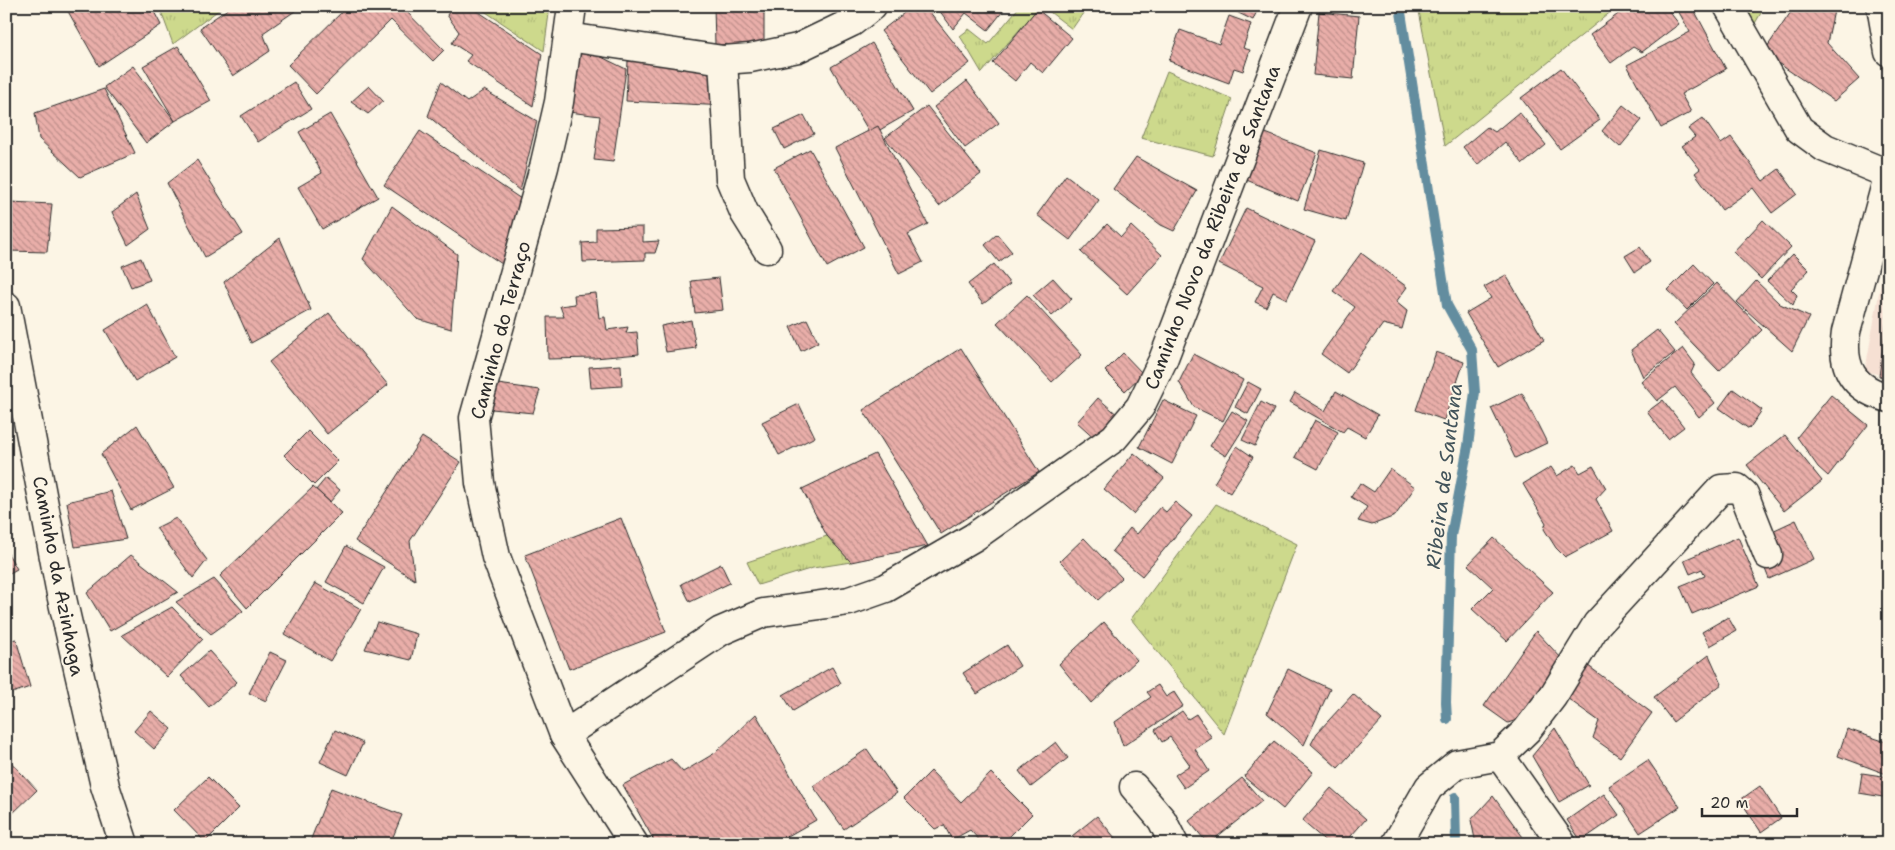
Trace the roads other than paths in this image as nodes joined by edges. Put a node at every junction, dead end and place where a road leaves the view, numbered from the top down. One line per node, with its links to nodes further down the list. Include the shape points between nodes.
1 (572, 6): 6 (street, Caminho do Terraço)
2 (872, 6): 8 (street, via 852,22 798,48)
3 (1298, 6): 14 (street, Caminho Novo da Ribeira de Santana, via 1162,360 1140,406 1114,438 974,537 886,588 849,601 763,613 721,631)
4 (1728, 6): 9 (street, via 1800,129 1825,148)
5 (1881, 6): 7 (street)
6 (568, 37): 8 (street); 14 (street, Caminho do Terraço, via 559,102 544,168 474,418 480,483 496,557)
7 (1889, 52)
8 (724, 60): 10 (street, via 730,179 744,212)
9 (1888, 174): 12 (street, via 1844,349 1845,363 1856,381 1873,394)
10 (767, 249)
11 (6, 306): 17 (street, Caminho da Azinhaga, via 61,594 105,786)
12 (1889, 398)
13 (1768, 555): 15 (street, via 1744,494 1738,488 1721,490 1597,624 1553,696 1527,730)
14 (564, 735): 18 (street, Caminho do Terraço)
15 (1500, 756): 20 (street, via 1458,764 1428,786); 21 (street)
16 (1134, 787): 19 (street, via 1162,820)
17 (124, 844)
18 (634, 844)
19 (1174, 844)
20 (1396, 844)
21 (1562, 844)

